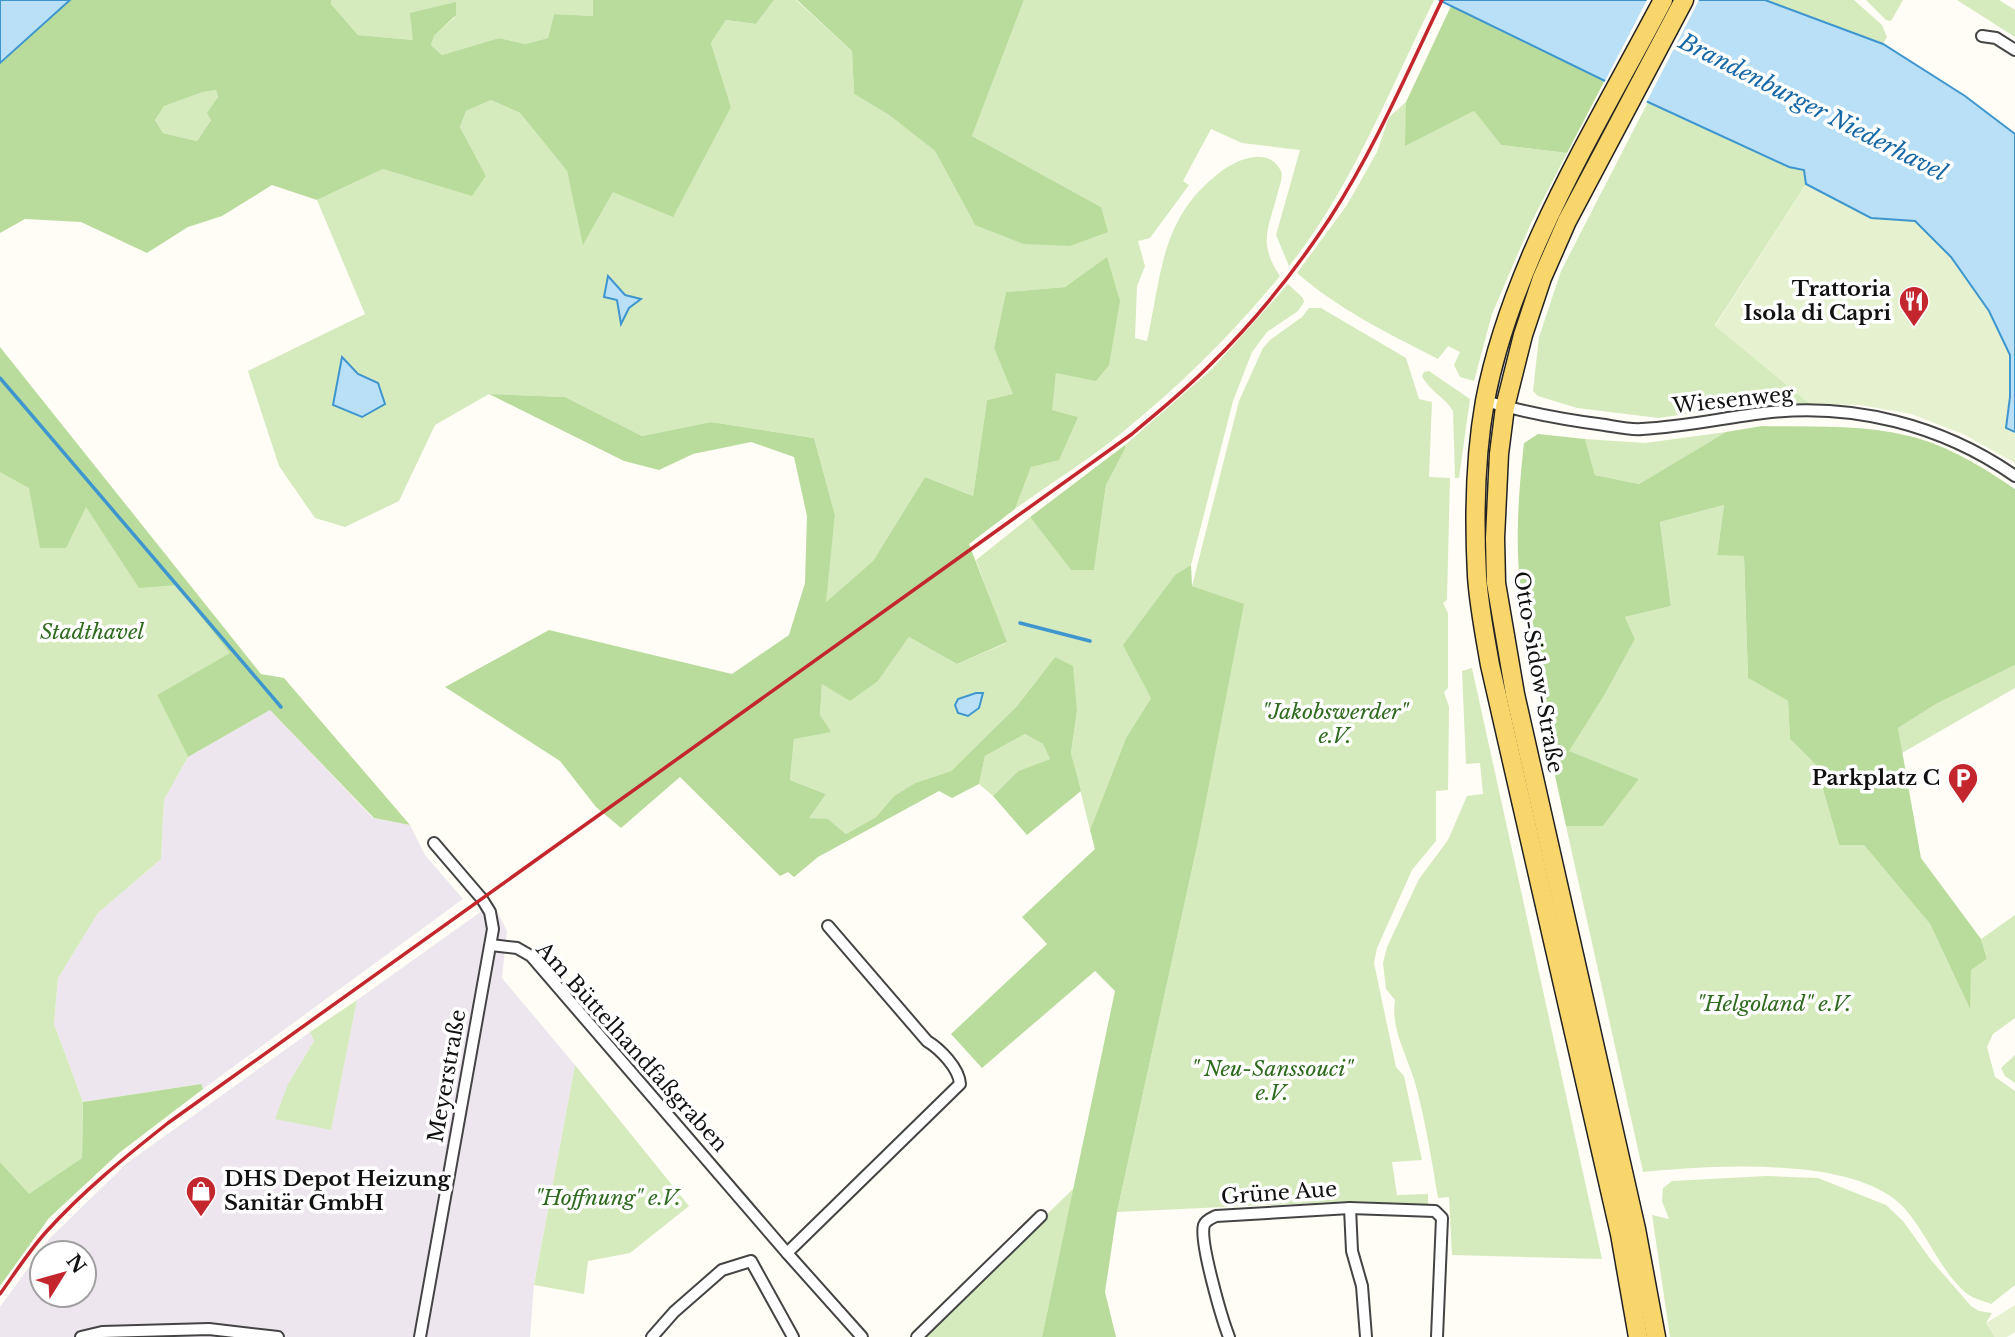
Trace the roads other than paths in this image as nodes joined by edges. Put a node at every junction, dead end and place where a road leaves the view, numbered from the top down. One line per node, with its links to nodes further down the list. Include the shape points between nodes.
1 (1663, 0): 5 (main road, Otto-Sidow-Straße, via 1525,268)
2 (1684, 0): 6 (main road, Otto-Sidow-Straße, via 1567,221 1542,278)
3 (1982, 36): 4 (street, via 1996,38)
4 (2015, 50)
5 (1485, 401): 6 (street, Wiesenweg); 24 (main road, Otto-Sidow-Straße, via 1479,451 1477,577 1490,665 1620,1234)
6 (1506, 407): 7 (street, Wiesenweg, via 1639,430 1765,412 1868,415 1914,425 1962,444); 25 (main road, Otto-Sidow-Straße, via 1495,538 1500,608)
7 (2015, 476)
8 (434, 843): 10 (street, via 490,912)
9 (828, 926): 13 (street, via 936,1046 960,1076 960,1084)
10 (491, 945): 13 (street, Am Büttelhandfaßgraben, via 517,948 531,956); 16 (street, Meyerstraße)
11 (1350, 1208): 21 (street, Grüne Aue, via 1208,1219 1204,1235 1211,1275); 22 (street, Grüne Aue); 23 (street, Grüne Aue, via 1435,1211 1442,1219)
12 (1041, 1216): 20 (street)
13 (787, 1253): 19 (street, Am Büttelhandfaßgraben)
14 (81, 1337): 15 (street, via 102,1332 209,1329)
15 (278, 1337)
16 (419, 1337)
17 (652, 1337): 18 (street, via 722,1270 751,1261)
18 (793, 1337)
19 (862, 1337)
20 (917, 1337)
21 (1229, 1337)
22 (1366, 1337)
23 (1437, 1337)
24 (1638, 1337)
25 (1656, 1337)

